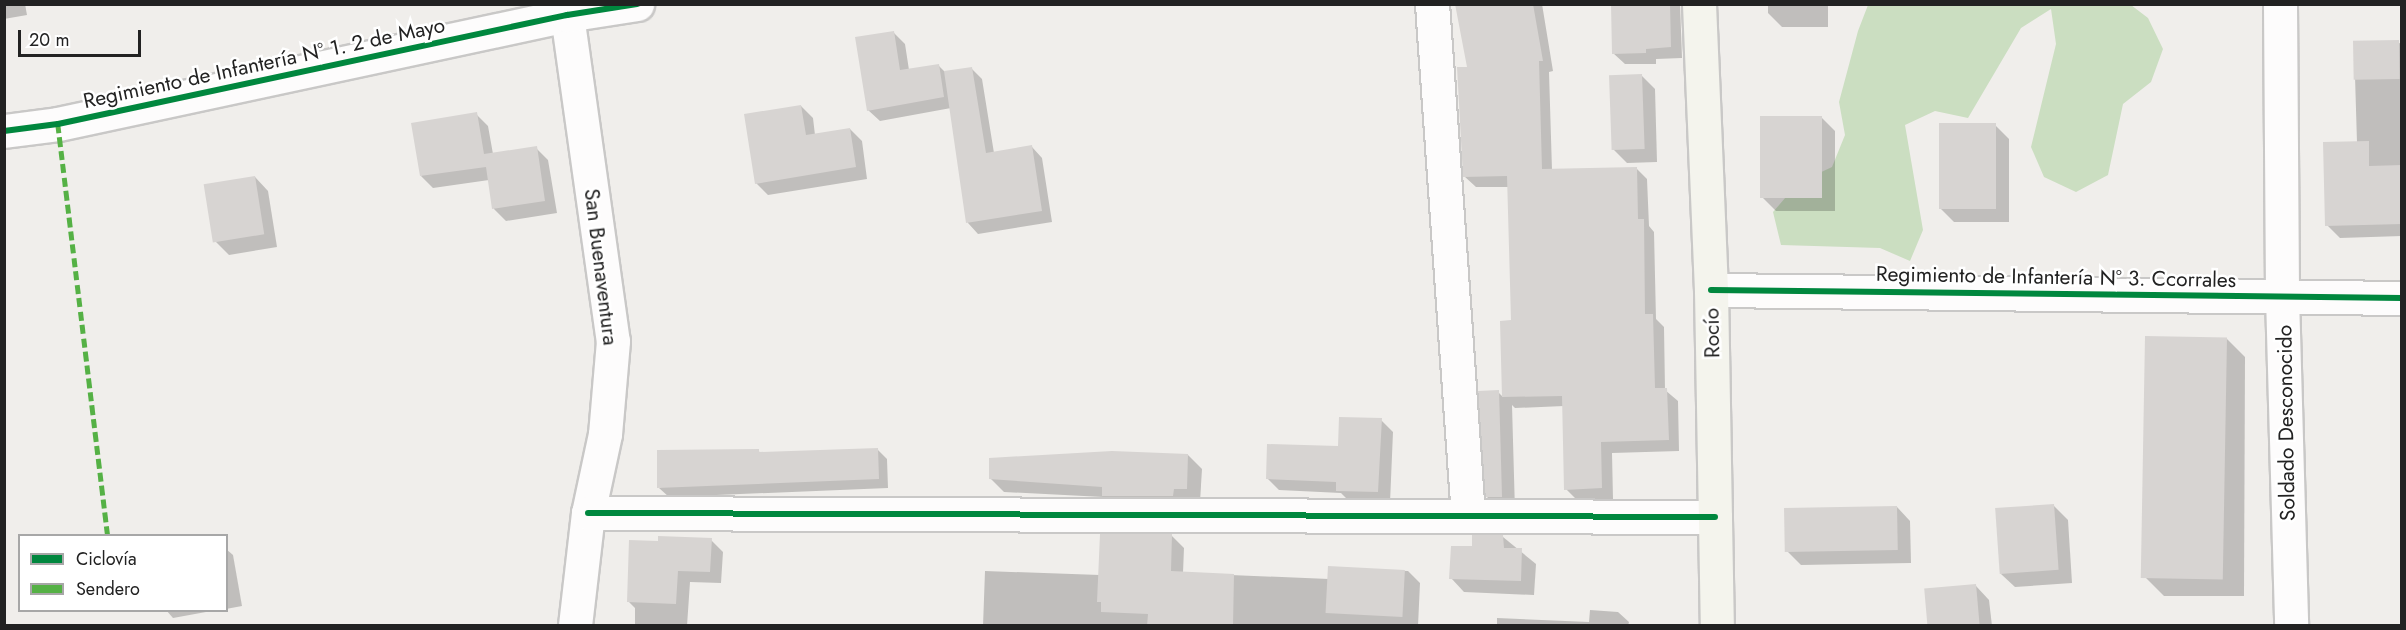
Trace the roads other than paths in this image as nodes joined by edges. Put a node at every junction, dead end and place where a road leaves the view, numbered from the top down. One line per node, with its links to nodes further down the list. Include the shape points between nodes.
1 (637, 4): 5 (street, Regimiento de Infantería N° 1. 2 de Mayo)
2 (1432, 4): 11 (street)
3 (1699, 4): 7 (main road, Rocío)
4 (2280, 4): 8 (street, Soldado Desconocido)
5 (567, 15): 6 (street, Regimiento de Infantería N° 1. 2 de Mayo); 10 (street, San Buenaventura, via 613,341 605,434)
6 (4, 132)
7 (1711, 290): 8 (street, Regimiento de Infantería N° 3. Ccorrales); 12 (main road, Rocío)
8 (2282, 296): 9 (street, Regimiento de Infantería N° 3. Ccorrales); 15 (street, Soldado Desconocido)
9 (2402, 298)
10 (588, 513): 11 (street); 13 (street, San Buenaventura)
11 (1468, 516): 12 (street)
12 (1715, 517): 14 (main road, Rocío)
13 (575, 626)
14 (1717, 626)
15 (2291, 626)

